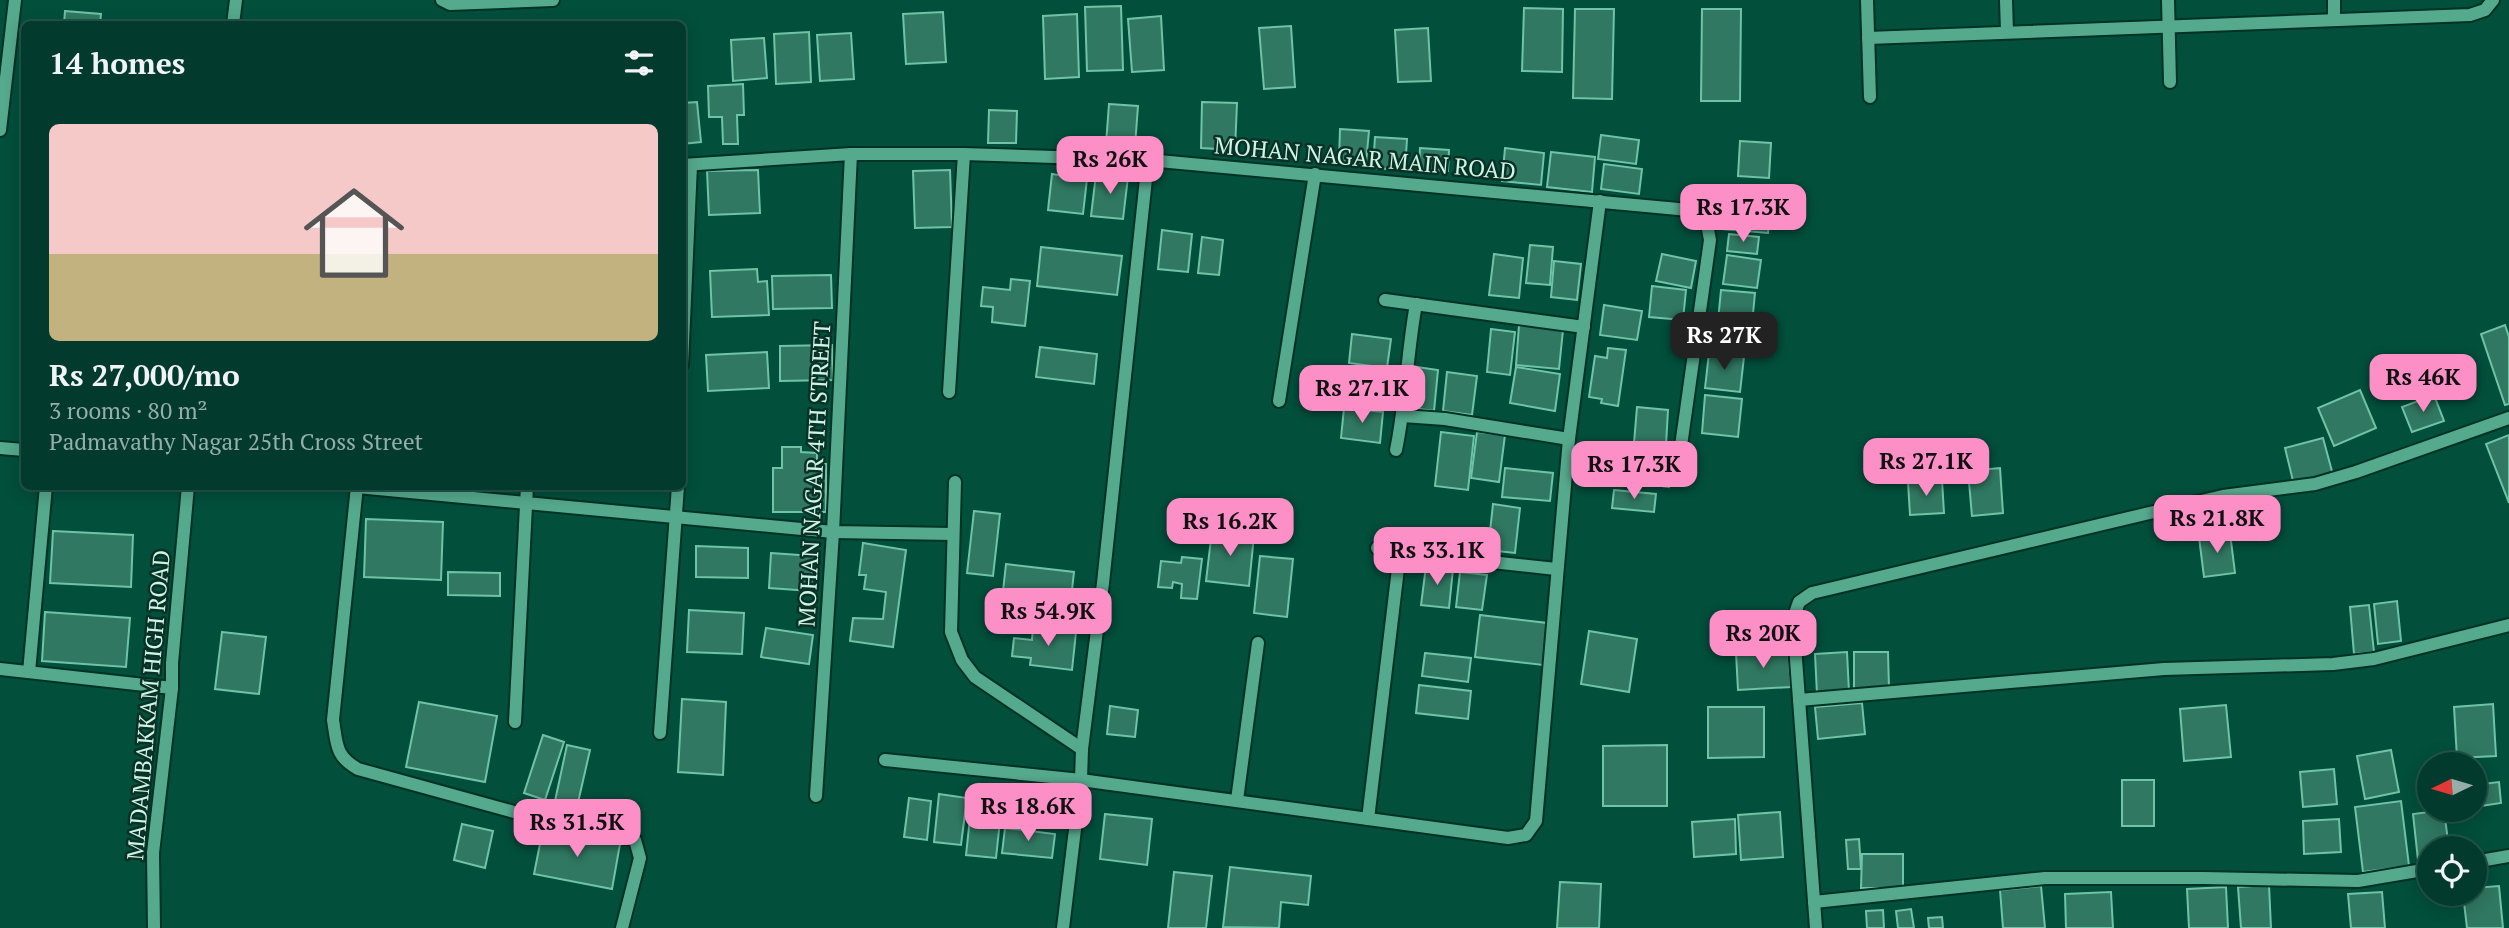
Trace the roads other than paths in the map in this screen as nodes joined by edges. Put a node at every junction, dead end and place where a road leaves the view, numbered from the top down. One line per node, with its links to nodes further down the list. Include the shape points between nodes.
1 (15, 0): 15 (street)
2 (236, 0): 11 (street)
3 (442, 0): 4 (street, via 450,4)
4 (553, 0)
5 (1867, 0): 14 (street)
6 (2006, 0): 13 (street)
7 (2168, 0): 12 (street)
8 (2334, 0): 10 (street)
9 (2493, 0): 10 (street, via 2473,15)
10 (2334, 19): 12 (street)
11 (233, 21)
12 (2169, 25): 13 (street); 16 (street)
13 (2007, 32): 14 (street)
14 (1868, 38): 17 (street)
15 (5, 53): 18 (street)
16 (2170, 82)
17 (1870, 97)
18 (0, 130)
19 (851, 154): 20 (street, MOHAN NAGAR MAIN ROAD); 22 (street, MOHAN NAGAR MAIN ROAD); 47 (street, MOHAN NAGAR 4TH STREET)
20 (964, 154): 21 (street, MOHAN NAGAR MAIN ROAD); 29 (street)
21 (1148, 160): 23 (street, MOHAN NAGAR MAIN ROAD); 60 (street)
22 (687, 165): 25 (street)
23 (1315, 174): 24 (street, MOHAN NAGAR MAIN ROAD); 30 (street)
24 (1600, 201): 28 (street); 37 (street, MOHAN NAGAR MAIN ROAD, via 1689,209 1706,219 1710,240)
25 (686, 205)
26 (1385, 300): 27 (street)
27 (1416, 304): 28 (street); 31 (street)
28 (1584, 327): 33 (street)
29 (949, 392)
30 (1279, 401)
31 (1403, 415): 33 (street); 36 (street)
32 (2509, 418): 57 (street, via 2315,484 2223,496 1812,593 1799,603 1793,619)
33 (1569, 439): 51 (street)
34 (0, 448): 35 (street)
35 (21, 450)
36 (1396, 450)
37 (1680, 453)
38 (955, 482): 48 (street)
39 (46, 490): 55 (street)
40 (188, 490): 56 (street, MADAMBAKKAM HIGH ROAD)
41 (357, 490): 71 (street, via 333,720 339,753 358,769 635,840 640,858)
42 (389, 490): 45 (street)
43 (527, 490): 45 (street)
44 (678, 490): 46 (street)
45 (527, 503): 46 (street); 58 (street)
46 (676, 519): 47 (street); 59 (street)
47 (832, 532): 48 (street); 63 (street, MOHAN NAGAR 4TH STREET)
48 (954, 534): 60 (street, via 951,632 962,660 975,677)
49 (1377, 548): 50 (street)
50 (1399, 552): 51 (street); 65 (street)
51 (1556, 569): 65 (street, via 1536,821 1526,835 1508,838)
52 (2509, 625): 57 (street, via 2374,659 2333,664 2164,668)
53 (1258, 643): 64 (street)
54 (0, 669): 55 (street)
55 (29, 672): 56 (street)
56 (172, 688): 70 (street, MADAMBAKKAM HIGH ROAD, via 153,853)
57 (1799, 700): 69 (street)
58 (515, 722)
59 (660, 733)
60 (1082, 749): 62 (street)
61 (886, 760): 62 (street)
62 (1081, 780): 64 (street); 72 (street)
63 (816, 796)
64 (1237, 800): 65 (street)
65 (1368, 819)
66 (2509, 856): 67 (street)
67 (2487, 860)
68 (2417, 871): 69 (street, via 2358,881 2046,878)
69 (1815, 902): 73 (street)
70 (154, 928)
71 (622, 928)
72 (1063, 928)
73 (1815, 928)

